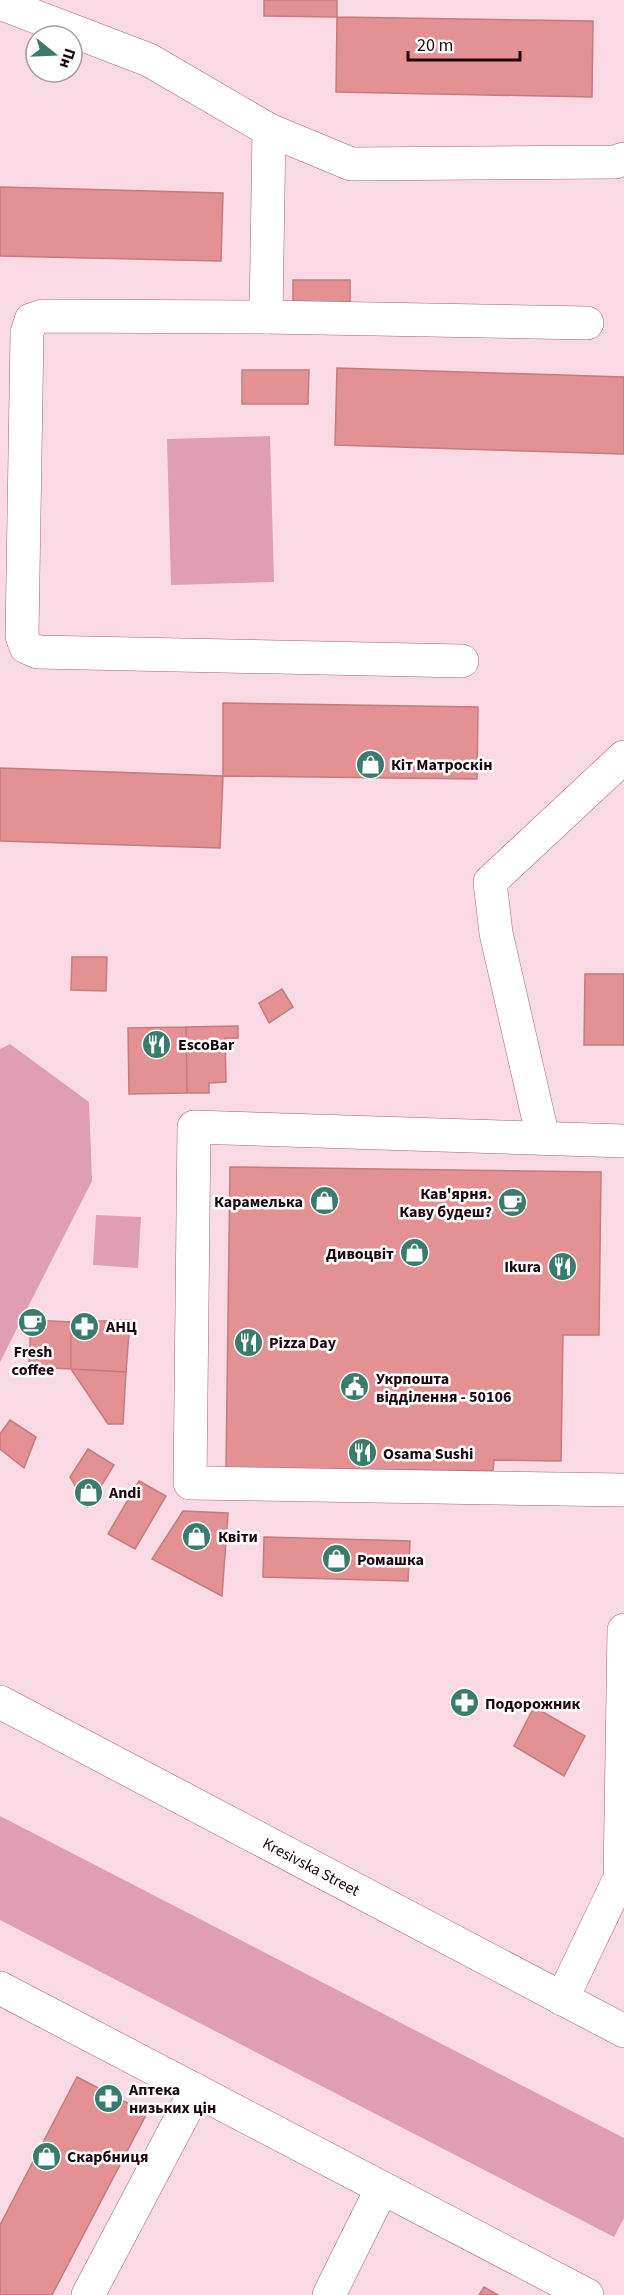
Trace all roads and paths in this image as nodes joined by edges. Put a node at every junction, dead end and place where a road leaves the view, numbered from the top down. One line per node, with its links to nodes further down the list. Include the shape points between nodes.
1 (0, 3): 2 (street, via 149,60)
2 (269, 130): 3 (street, via 351,164); 4 (street)
3 (624, 159)
4 (266, 317): 5 (street); 6 (street, via 43,316 31,321 27,333 21,636 26,647 39,652)
5 (587, 323)
6 (462, 661)
7 (624, 757): 8 (street, via 490,882 496,933)
8 (543, 1138): 9 (street); 10 (street, via 194,1127 190,1482)
9 (624, 1141)
10 (624, 1490)
11 (624, 1630): 14 (street, via 620,1878)
12 (0, 1702): 14 (street, Kresivska Street)
13 (0, 1988): 16 (street)
14 (562, 1999): 15 (street, Kresivska Street)
15 (624, 2031)
16 (196, 2090): 17 (street); 18 (street)
17 (382, 2188): 19 (street); 20 (street)
18 (88, 2295)
19 (329, 2295)
20 (587, 2295)

